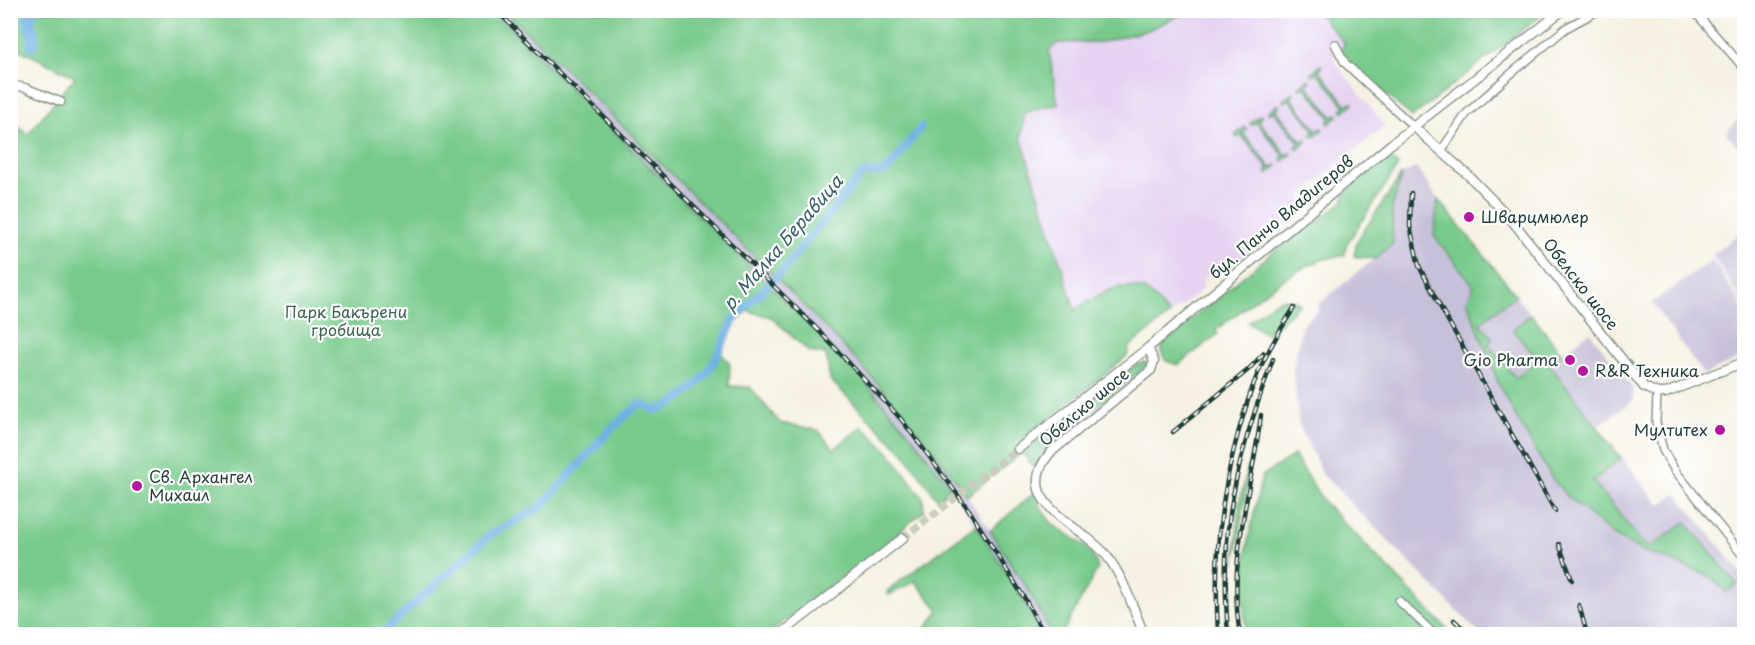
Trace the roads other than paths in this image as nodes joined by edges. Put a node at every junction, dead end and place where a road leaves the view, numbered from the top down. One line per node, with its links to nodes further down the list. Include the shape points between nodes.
1 (1563, 10): 8 (street, бул. Панчо Владигеров)
2 (1599, 10): 9 (street, via 1566,28 1507,77 1467,113)
3 (1693, 10): 5 (street)
4 (1335, 44): 8 (street, via 1345,63)
5 (1744, 68)
6 (10, 84): 7 (street)
7 (61, 102)
8 (1414, 127): 9 (street, Обелско шосе); 10 (street, бул. Панчо Владигеров)
9 (1441, 152): 12 (street, Обелско шосе, via 1510,218 1640,383)
10 (1148, 348): 13 (street, бул. Панчо Владигеров); 18 (street, Обелско шосе, via 1154,361 1151,370 1050,453 1040,468 1039,486 1052,512 1107,556)
11 (1744, 362): 12 (street, via 1666,393)
12 (1657, 393): 15 (street, via 1656,422 1663,450)
13 (1018, 448)
14 (903, 538): 17 (street)
15 (1744, 557)
16 (1399, 602): 19 (street)
17 (781, 634)
18 (1144, 634)
19 (1434, 634)

